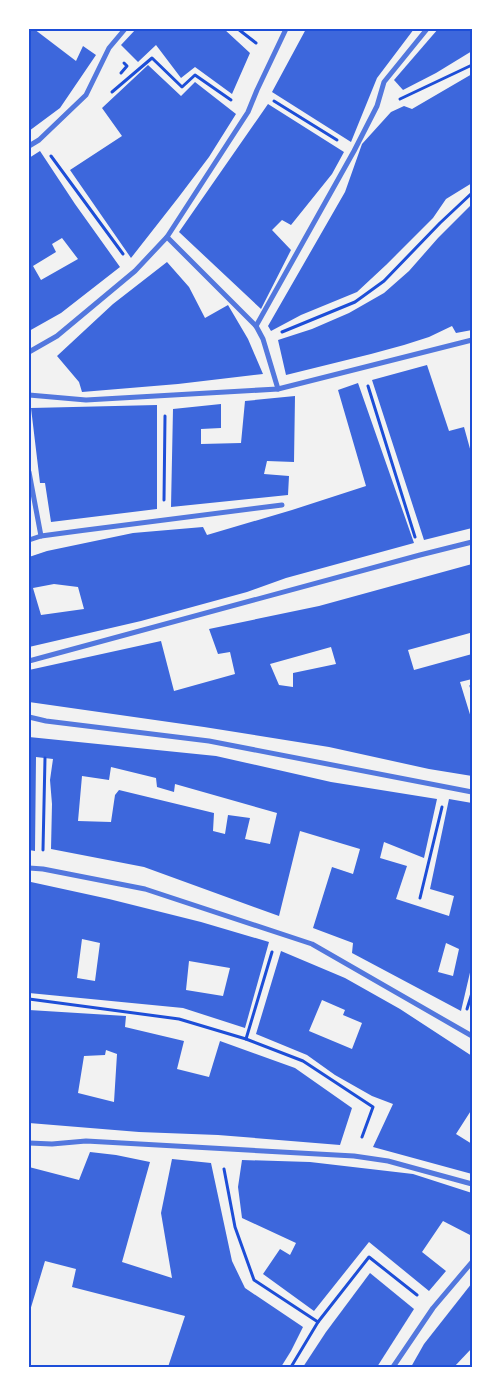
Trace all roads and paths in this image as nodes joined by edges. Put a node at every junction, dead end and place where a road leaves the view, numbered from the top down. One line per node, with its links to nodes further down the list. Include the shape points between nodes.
1 (125, 29): 9 (street, via 109,48 86,95)
2 (286, 29): 5 (street)
3 (427, 29): 7 (street, via 384,82)
4 (472, 65): 7 (path, via 403,98)
5 (257, 90): 8 (street); 11 (path)
6 (107, 96): 8 (path, via 152,58 182,87 195,75)
7 (378, 106): 11 (street)
8 (248, 112): 13 (street)
9 (39, 140): 10 (street); 14 (path)
10 (29, 146)
11 (354, 151): 15 (street)
12 (472, 193): 16 (path, via 384,281 355,302)
13 (166, 237): 14 (street); 15 (street)
14 (135, 271): 18 (street, via 57,336)
15 (256, 326): 16 (street)
16 (263, 339): 20 (street)
17 (472, 340): 19 (street)
18 (29, 352)
19 (362, 368): 20 (street); 29 (path)
20 (278, 389): 22 (street)
21 (29, 395): 22 (street, via 86,400)
22 (166, 396): 25 (path)
23 (29, 472): 26 (street)
24 (282, 506): 25 (street)
25 (164, 521): 26 (street)
26 (40, 536): 27 (street)
27 (29, 540)
28 (472, 542): 29 (street)
29 (420, 555): 30 (street)
30 (29, 660)
31 (29, 717): 33 (street, via 208,741)
32 (45, 758): 36 (path)
33 (446, 787): 34 (street); 37 (path)
34 (472, 792)
35 (29, 868): 36 (street)
36 (43, 869): 40 (street, via 144,890 312,944)
37 (420, 898)
38 (273, 949): 41 (path)
39 (29, 999): 41 (path, via 179,1019)
40 (472, 1036)
41 (246, 1039): 44 (path, via 303,1061 373,1107)
42 (29, 1143): 43 (street, via 86,1141)
43 (220, 1149): 44 (street); 48 (path, via 235,1227 254,1280)
44 (354, 1156): 45 (street, via 388,1161)
45 (472, 1184)
46 (472, 1262): 47 (street)
47 (433, 1308): 48 (path, via 369,1257); 50 (street)
48 (318, 1322): 49 (path)
49 (291, 1367)
50 (393, 1367)

